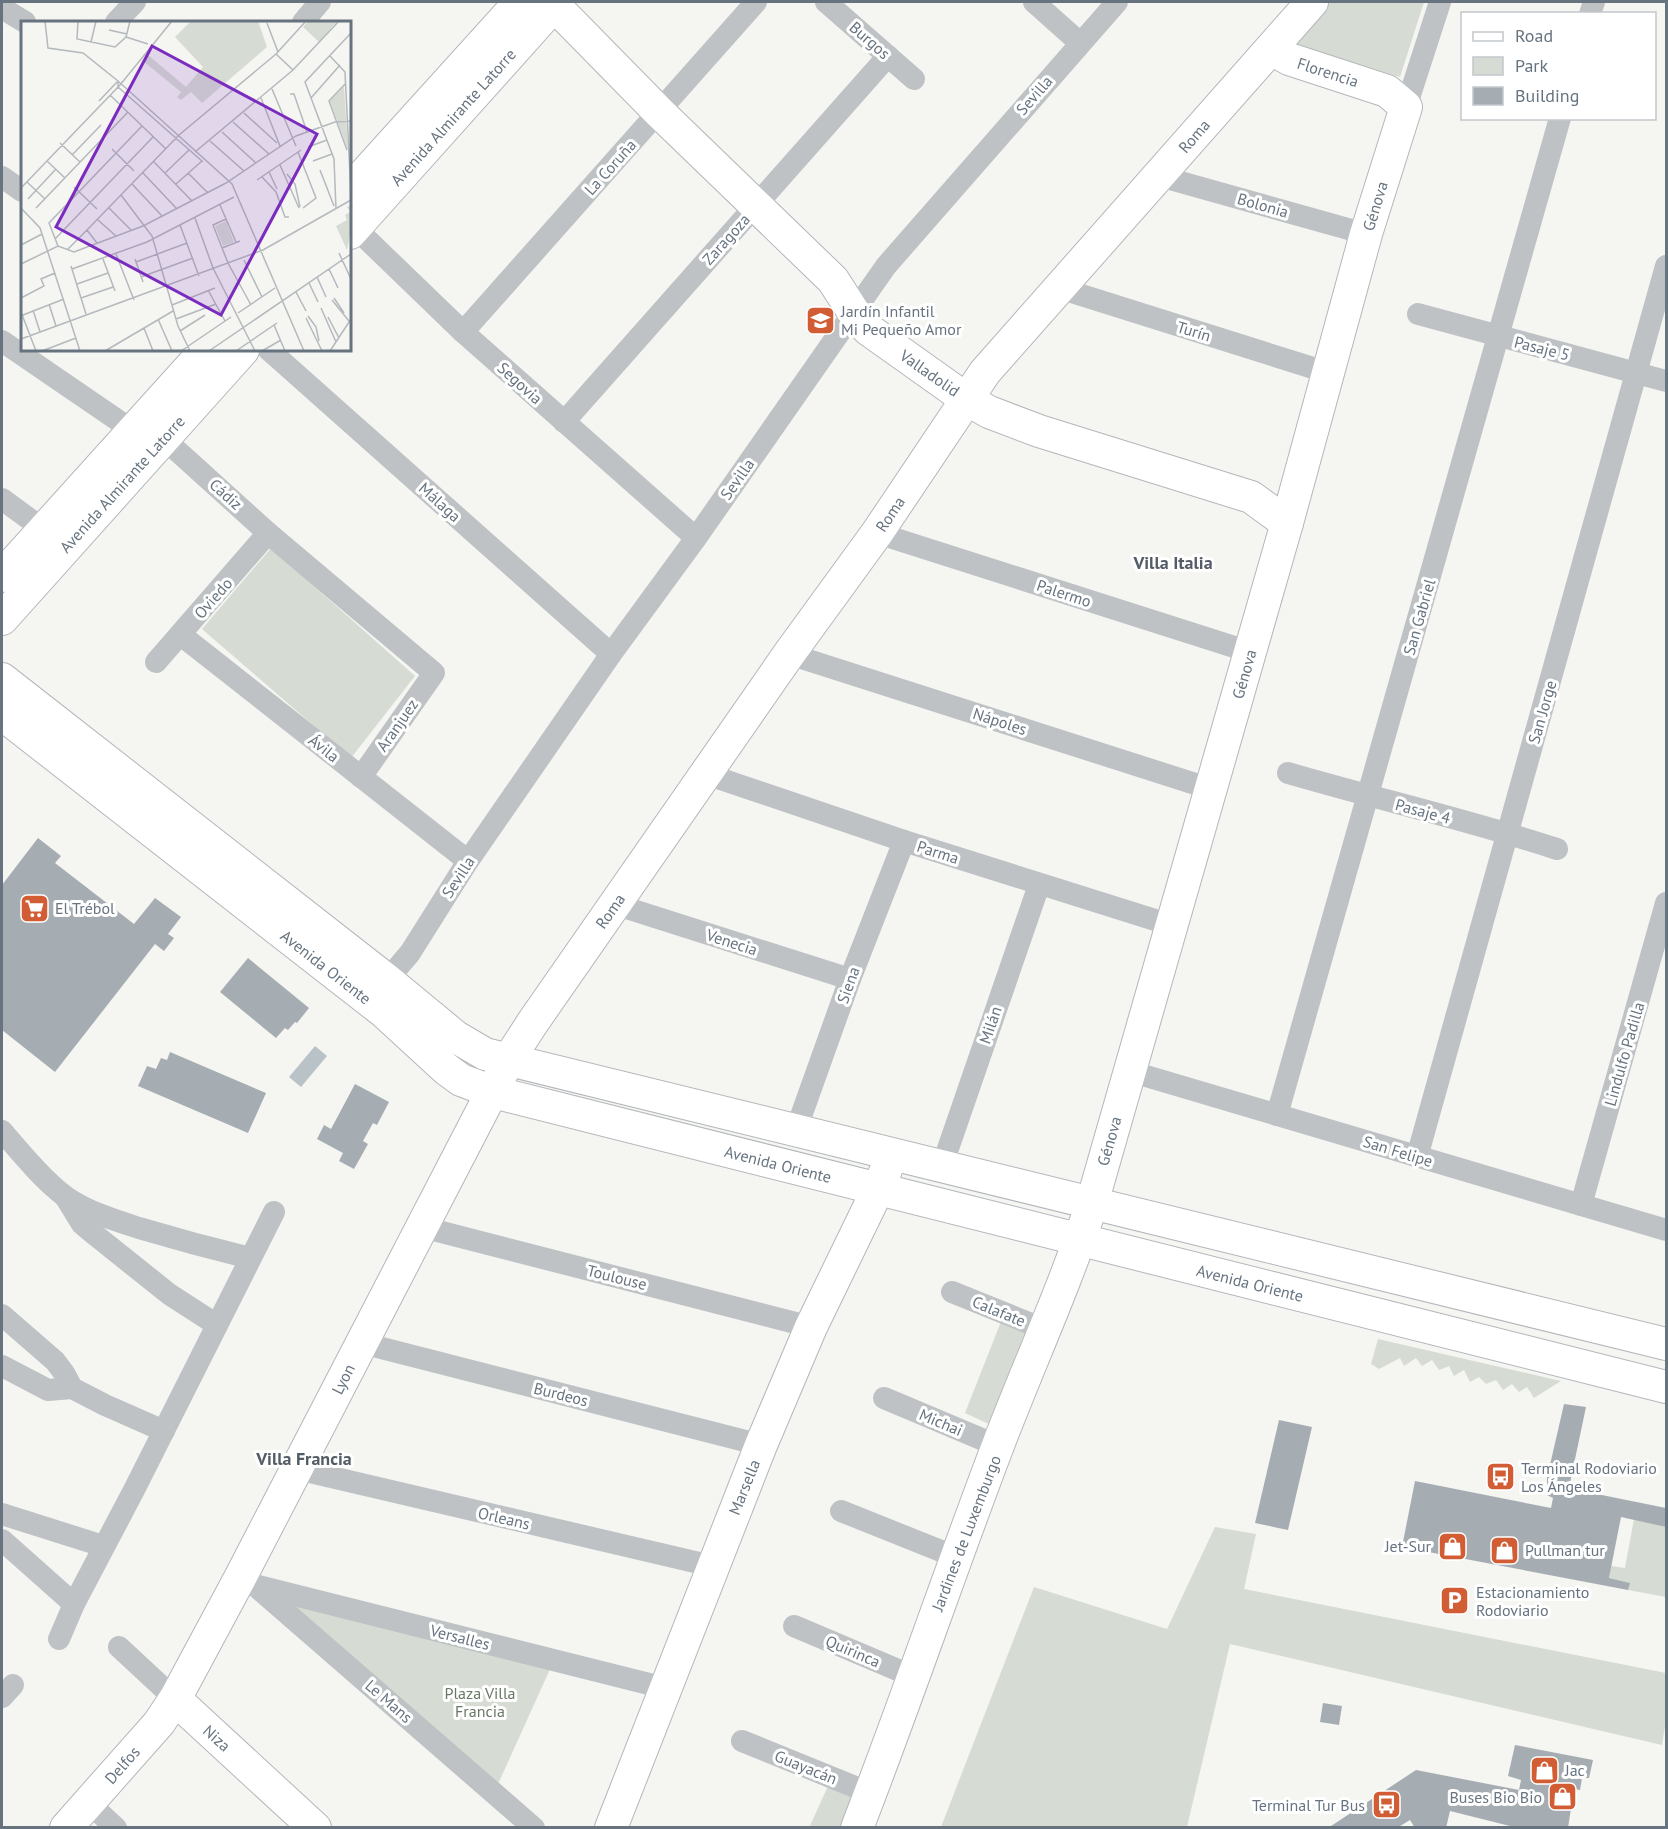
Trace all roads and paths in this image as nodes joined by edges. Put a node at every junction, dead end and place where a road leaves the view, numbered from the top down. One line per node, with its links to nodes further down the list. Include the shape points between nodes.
1 (135, 2): 13 (street)
2 (320, 2): 14 (street)
3 (520, 2): 24 (street, Avenida Almirante Latorre)
4 (756, 2): 20 (street, La Coruña)
5 (826, 2): 17 (street, Burgos)
6 (1034, 2): 15 (street)
7 (1117, 2): 15 (street, Sevilla)
8 (1312, 2): 16 (street, Roma)
9 (1440, 2): 19 (street, Génova)
10 (554, 3): 20 (street, Valladolid); 27 (street, Avenida Almirante Latorre)
11 (2, 8): 12 (street)
12 (23, 21)
13 (117, 21)
14 (304, 21)
15 (1080, 42): 31 (street, Sevilla, via 886,266)
16 (1274, 46): 19 (street, Florencia, via 1289,59); 22 (street, Roma)
17 (888, 56): 18 (street, Burgos); 26 (street, Zaragoza)
18 (914, 79)
19 (1397, 99): 28 (street, Génova)
20 (659, 112): 26 (street, Valladolid); 33 (street, La Coruña)
21 (1559, 120): 34 (street, San Gabriel)
22 (1159, 176): 28 (street, Bolonia); 30 (street, Roma)
23 (2, 177): 25 (street)
24 (351, 189)
25 (21, 190)
26 (756, 204): 31 (street, Valladolid, via 832,280); 43 (street, Zaragoza)
27 (351, 228): 33 (street, Segovia)
28 (1366, 234): 40 (street, Génova)
29 (1666, 266): 39 (street, San Jorge)
30 (1059, 288): 40 (street, Turín); 42 (street, Roma, via 1003,350)
31 (854, 311): 42 (street, Valladolid, via 869,330); 51 (street, Sevilla)
32 (1418, 314): 34 (street, Pasaje 5)
33 (463, 332): 43 (street, Segovia)
34 (1498, 337): 39 (street, Pasaje 5); 66 (street, San Gabriel)
35 (2, 340): 44 (street, Cádiz)
36 (205, 351): 44 (street, Avenida Almirante Latorre)
37 (242, 351): 45 (street, Avenida Almirante Latorre)
38 (271, 351): 56 (street, Málaga)
39 (1637, 372): 41 (street, Pasaje 5); 67 (street, San Jorge)
40 (1329, 373): 47 (street, Génova)
41 (1666, 381)
42 (966, 399): 47 (street, Valladolid, via 1031,428 1251,497); 50 (street, Roma)
43 (564, 422): 51 (street, Segovia)
44 (132, 430): 45 (street, Cádiz); 48 (street, Avenida Almirante Latorre)
45 (163, 438): 49 (street, Cádiz); 53 (street, Avenida Almirante Latorre)
46 (2, 499): 48 (street)
47 (1287, 523): 55 (street, Génova)
48 (43, 529): 52 (street, Avenida Almirante Latorre)
49 (268, 533): 54 (street, Oviedo); 59 (street, Cádiz)
50 (877, 533): 55 (street, Palermo); 57 (street, Roma)
51 (696, 538): 56 (street, Sevilla)
52 (2, 576)
53 (2, 619)
54 (181, 635): 58 (street, Oviedo); 64 (street, Ávila)
55 (1250, 652): 65 (street, Génova)
56 (611, 654): 70 (street, Sevilla)
57 (789, 654): 63 (street, Roma); 65 (street, Nápoles)
58 (156, 662)
59 (434, 673): 64 (street, Aranjuez)
60 (2, 680): 76 (street, Avenida Oriente)
61 (2, 714): 79 (street, Avenida Oriente, via 384,1012 446,1069)
62 (1288, 773): 66 (street, Pasaje 4)
63 (706, 774): 68 (street, Parma); 73 (street, Roma)
64 (361, 777): 70 (street, Ávila)
65 (1211, 789): 74 (street, Génova)
66 (1368, 796): 67 (street, Pasaje 4); 80 (street, San Gabriel)
67 (1508, 833): 69 (street, Pasaje 4); 84 (street, San Jorge)
68 (904, 841): 71 (street, Parma); 75 (street, Siena)
69 (1557, 849)
70 (468, 861): 76 (street, Sevilla, via 410,953)
71 (1039, 885): 74 (street, Parma); 85 (street, Milán)
72 (1666, 903): 89 (street, Lindulfo Padilla)
73 (614, 904): 75 (street, Venecia); 77 (street, Roma)
74 (1171, 925): 78 (street, Génova)
75 (850, 979): 81 (street, Siena)
76 (387, 980): 77 (street, Avenida Oriente, via 470,1047)
77 (509, 1059): 79 (street, Lyon); 81 (street, Avenida Oriente)
78 (1129, 1071): 80 (street, San Felipe); 88 (street, Génova)
79 (493, 1092): 86 (street, Avenida Oriente); 91 (street, Lyon)
80 (1277, 1115): 84 (street, San Felipe)
81 (796, 1130): 83 (street, Avenida Oriente)
82 (2, 1131): 87 (street)
83 (892, 1154): 85 (street, Avenida Oriente); 86 (street, Marsella)
84 (1417, 1157): 89 (street, San Felipe)
85 (942, 1166): 88 (street, Avenida Oriente)
86 (878, 1189): 93 (street, Avenida Oriente); 100 (street, Marsella)
87 (65, 1196): 94 (street, via 108,1218); 99 (street, via 89,1230 168,1294)
88 (1092, 1203): 93 (street, Génova); 95 (street, Avenida Oriente)
89 (1581, 1205): 92 (street, San Felipe)
90 (274, 1212): 94 (street)
91 (422, 1227): 100 (street, Toulouse); 103 (street, Lyon)
92 (1666, 1230)
93 (1080, 1240): 97 (street, Avenida Oriente); 102 (street, Jardines de Luxemburgo)
94 (250, 1258): 99 (street)
95 (1384, 1275): 97 (street, via 1368,1280); 101 (street, Avenida Oriente)
96 (952, 1292): 102 (street, Calafate)
97 (1358, 1310): 106 (street, Avenida Oriente)
98 (2, 1315): 107 (street, via 55,1361)
99 (217, 1325): 110 (street)
100 (811, 1327): 111 (street, Marsella)
101 (1607, 1329): 104 (street, Avenida Oriente); 106 (street)
102 (1046, 1330): 112 (street, Jardines de Luxemburgo)
103 (362, 1343): 111 (street, Burdeos); 113 (street, Lyon)
104 (1666, 1344)
105 (2, 1366): 107 (street, via 48,1390)
106 (1601, 1371): 108 (street, Avenida Oriente)
107 (72, 1388): 110 (street)
108 (1666, 1388)
109 (884, 1398): 112 (street, Michai)
110 (164, 1431): 117 (street)
111 (761, 1445): 119 (street, Marsella)
112 (998, 1446): 118 (street, Jardines de Luxemburgo)
113 (297, 1469): 119 (street, Orleans); 120 (street, Lyon)
114 (841, 1511): 118 (street)
115 (2, 1514): 117 (street)
116 (2, 1540): 121 (street)
117 (103, 1546): 121 (street)
118 (956, 1557): 125 (street, Jardines de Luxemburgo)
119 (712, 1566): 126 (street, Marsella)
120 (247, 1582): 126 (street, Versalles); 127 (street, Lyon); 134 (street, Le Mans)
121 (74, 1604): 123 (street)
122 (794, 1626): 125 (street, Quirinca)
123 (59, 1639)
124 (119, 1647): 127 (street, Niza)
125 (912, 1676): 129 (street, Jardines de Luxemburgo)
126 (665, 1688): 135 (street, Marsella)
127 (175, 1698): 130 (street, Delfos, via 159,1723); 133 (street, Niza)
128 (742, 1741): 129 (street, Guayacán)
129 (870, 1793): 136 (street, Jardines de Luxemburgo)
130 (89, 1803): 131 (street, Delfos); 132 (street)
131 (66, 1827)
132 (116, 1827)
133 (315, 1827)
134 (534, 1827)
135 (611, 1827)
136 (857, 1827)

